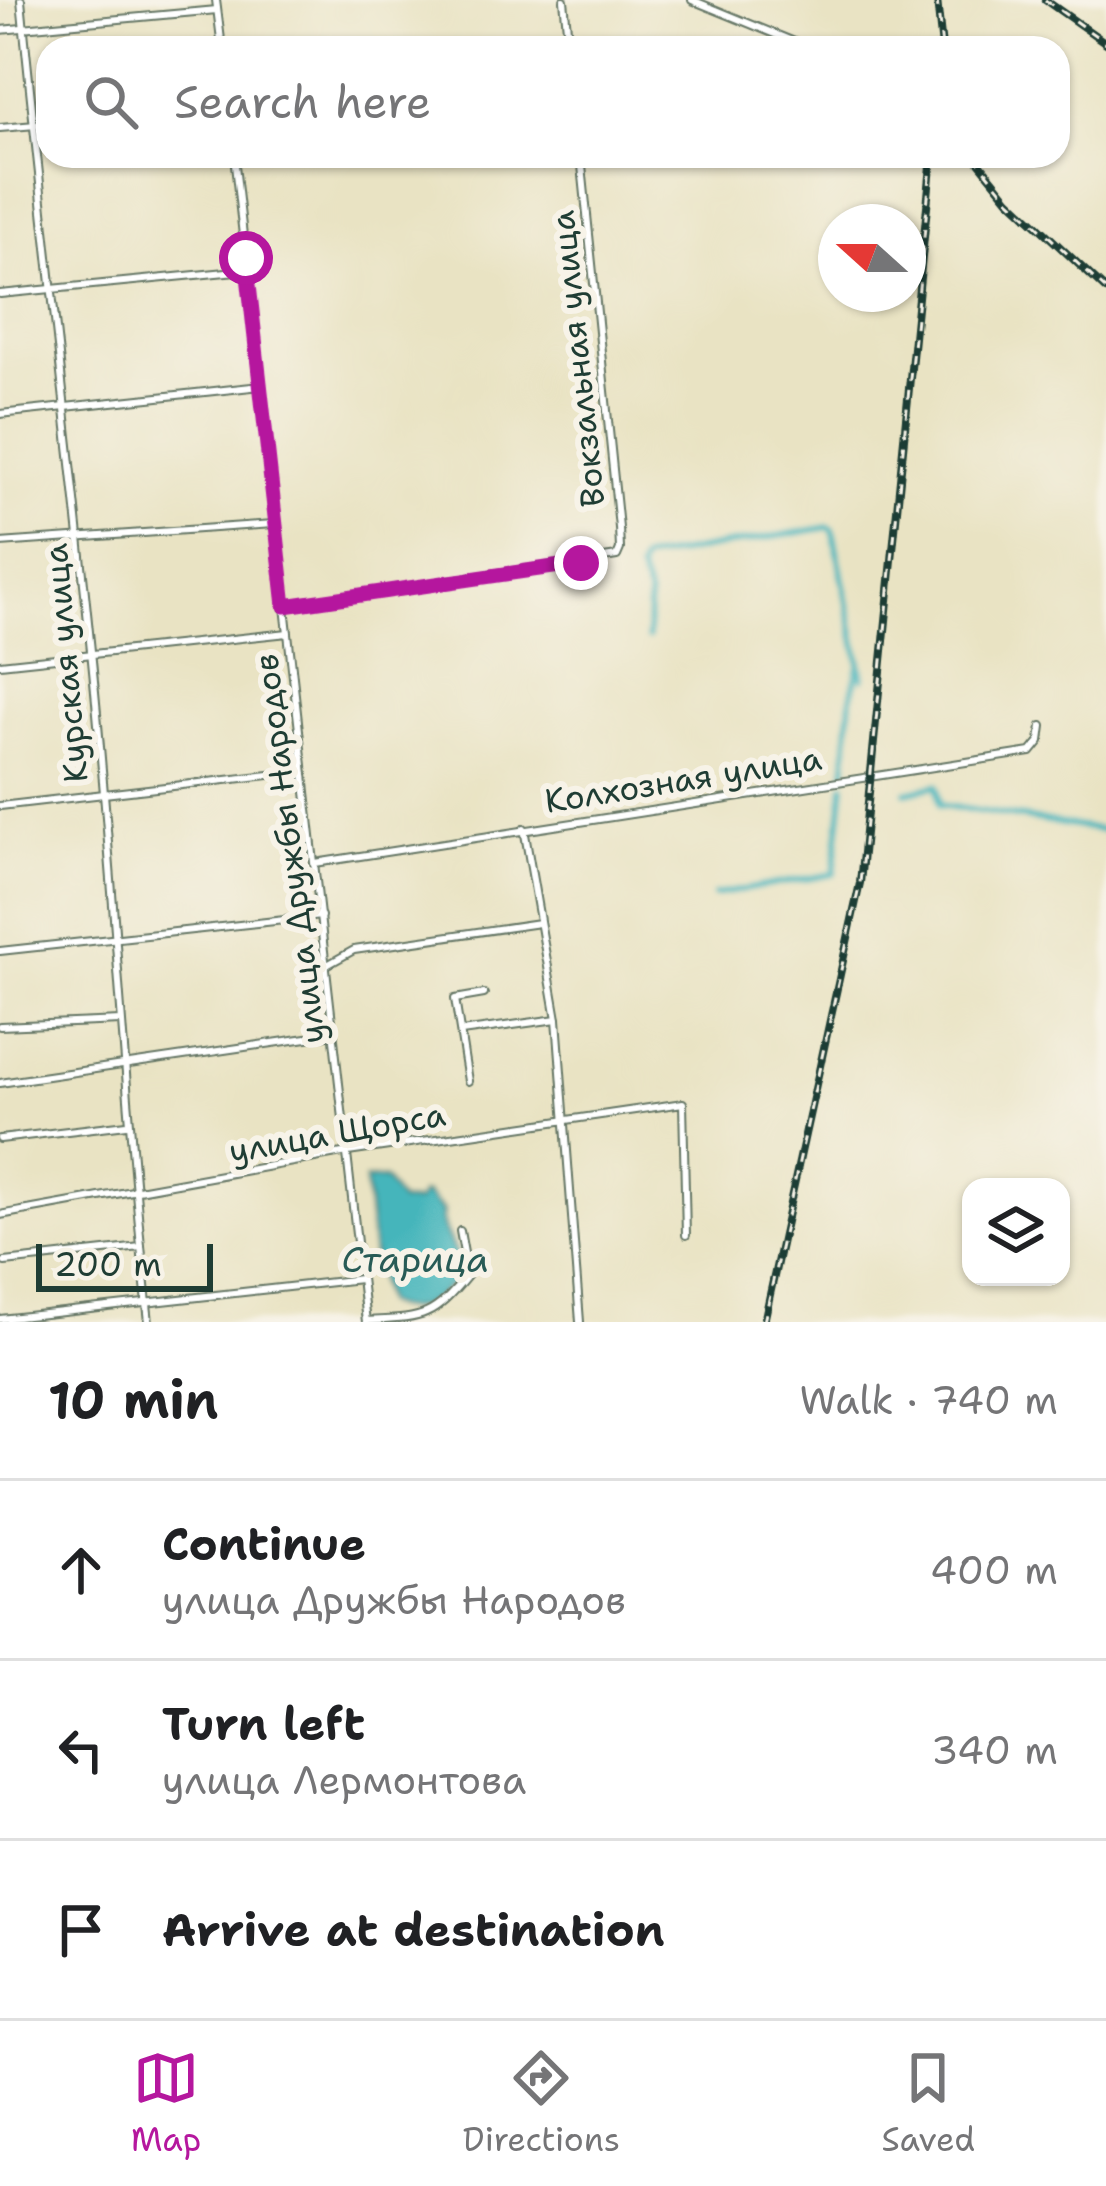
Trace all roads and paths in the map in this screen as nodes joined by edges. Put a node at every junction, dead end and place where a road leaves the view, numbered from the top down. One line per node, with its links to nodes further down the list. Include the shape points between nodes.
1 (21, 0): 6 (street, Курская улица)
2 (216, 0): 5 (street)
3 (564, 0): 9 (street)
4 (692, 0): 10 (street)
5 (218, 10): 6 (street); 8 (street)
6 (24, 28): 7 (street); 11 (street, Курская улица)
7 (0, 30)
8 (221, 36)
9 (568, 36)
10 (780, 36)
11 (35, 125): 12 (street); 13 (street, Курская улица)
12 (0, 128)
13 (36, 134)
14 (40, 168): 18 (street, Курская улица)
15 (235, 168): 17 (street, улица Дружбы Народов)
16 (581, 168): 26 (street, Вокзальная улица, via 616,556)
17 (247, 270): 18 (street); 20 (street, улица Дружбы Народов)
18 (53, 289): 19 (street); 21 (street, Курская улица)
19 (0, 294)
20 (261, 386): 21 (street); 23 (street, улица Дружбы Народов)
21 (68, 408): 22 (street); 24 (street, Курская улица)
22 (0, 415)
23 (274, 524): 24 (street); 26 (street, улица Дружбы Народов)
24 (78, 537): 25 (street); 28 (street, Курская улица)
25 (0, 543)
26 (285, 606): 27 (street, улица Дружбы Народов)
27 (288, 633): 28 (street); 31 (street, улица Дружбы Народов)
28 (92, 655): 29 (street); 35 (street, Курская улица)
29 (0, 664)
30 (1042, 726): 37 (street, Колхозная улица, via 1031,752)
31 (301, 750): 32 (street, улица Дружбы Народов); 33 (street)
32 (303, 771): 33 (street); 34 (street, улица Дружбы Народов)
33 (286, 773): 34 (street); 35 (street)
34 (305, 785): 38 (street, улица Дружбы Народов)
35 (102, 794): 36 (street); 41 (street, Курская улица)
36 (0, 806)
37 (524, 828): 38 (street, Колхозная улица); 40 (street)
38 (315, 863): 39 (street, улица Дружбы Народов)
39 (320, 916): 41 (street); 43 (street, улица Дружбы Народов)
40 (539, 922): 43 (street, via 354,950); 45 (street)
41 (116, 938): 42 (street); 46 (street, Курская улица)
42 (0, 951)
43 (327, 965): 49 (street, улица Дружбы Народов)
44 (484, 994): 48 (street, via 455,999)
45 (557, 1019): 48 (street); 53 (street)
46 (121, 1021): 47 (street); 50 (street, Курская улица)
47 (0, 1026)
48 (460, 1032): 51 (street)
49 (334, 1034): 50 (street); 56 (street, улица Дружбы Народов)
50 (124, 1065): 52 (street); 54 (street, Курская улица)
51 (468, 1081)
52 (0, 1083)
53 (564, 1119): 56 (street, улица Щорса); 60 (street, улица Щорса, via 683,1103); 68 (street)
54 (129, 1124): 55 (street); 57 (street, Курская улица)
55 (0, 1139)
56 (348, 1152): 57 (street, улица Щорса); 63 (street, улица Дружбы Народов)
57 (135, 1193): 58 (street, улица Щорса); 61 (street, Курская улица)
58 (0, 1215)
59 (460, 1231): 67 (street, via 468,1275 448,1299 422,1318)
60 (686, 1235)
61 (141, 1246): 62 (street); 64 (street, Курская улица)
62 (4, 1262)
63 (362, 1279): 64 (street); 67 (street, улица Дружбы Народов)
64 (148, 1305): 65 (street); 66 (street, Курская улица)
65 (0, 1319)
66 (149, 1322)
67 (366, 1322)
68 (580, 1322)

